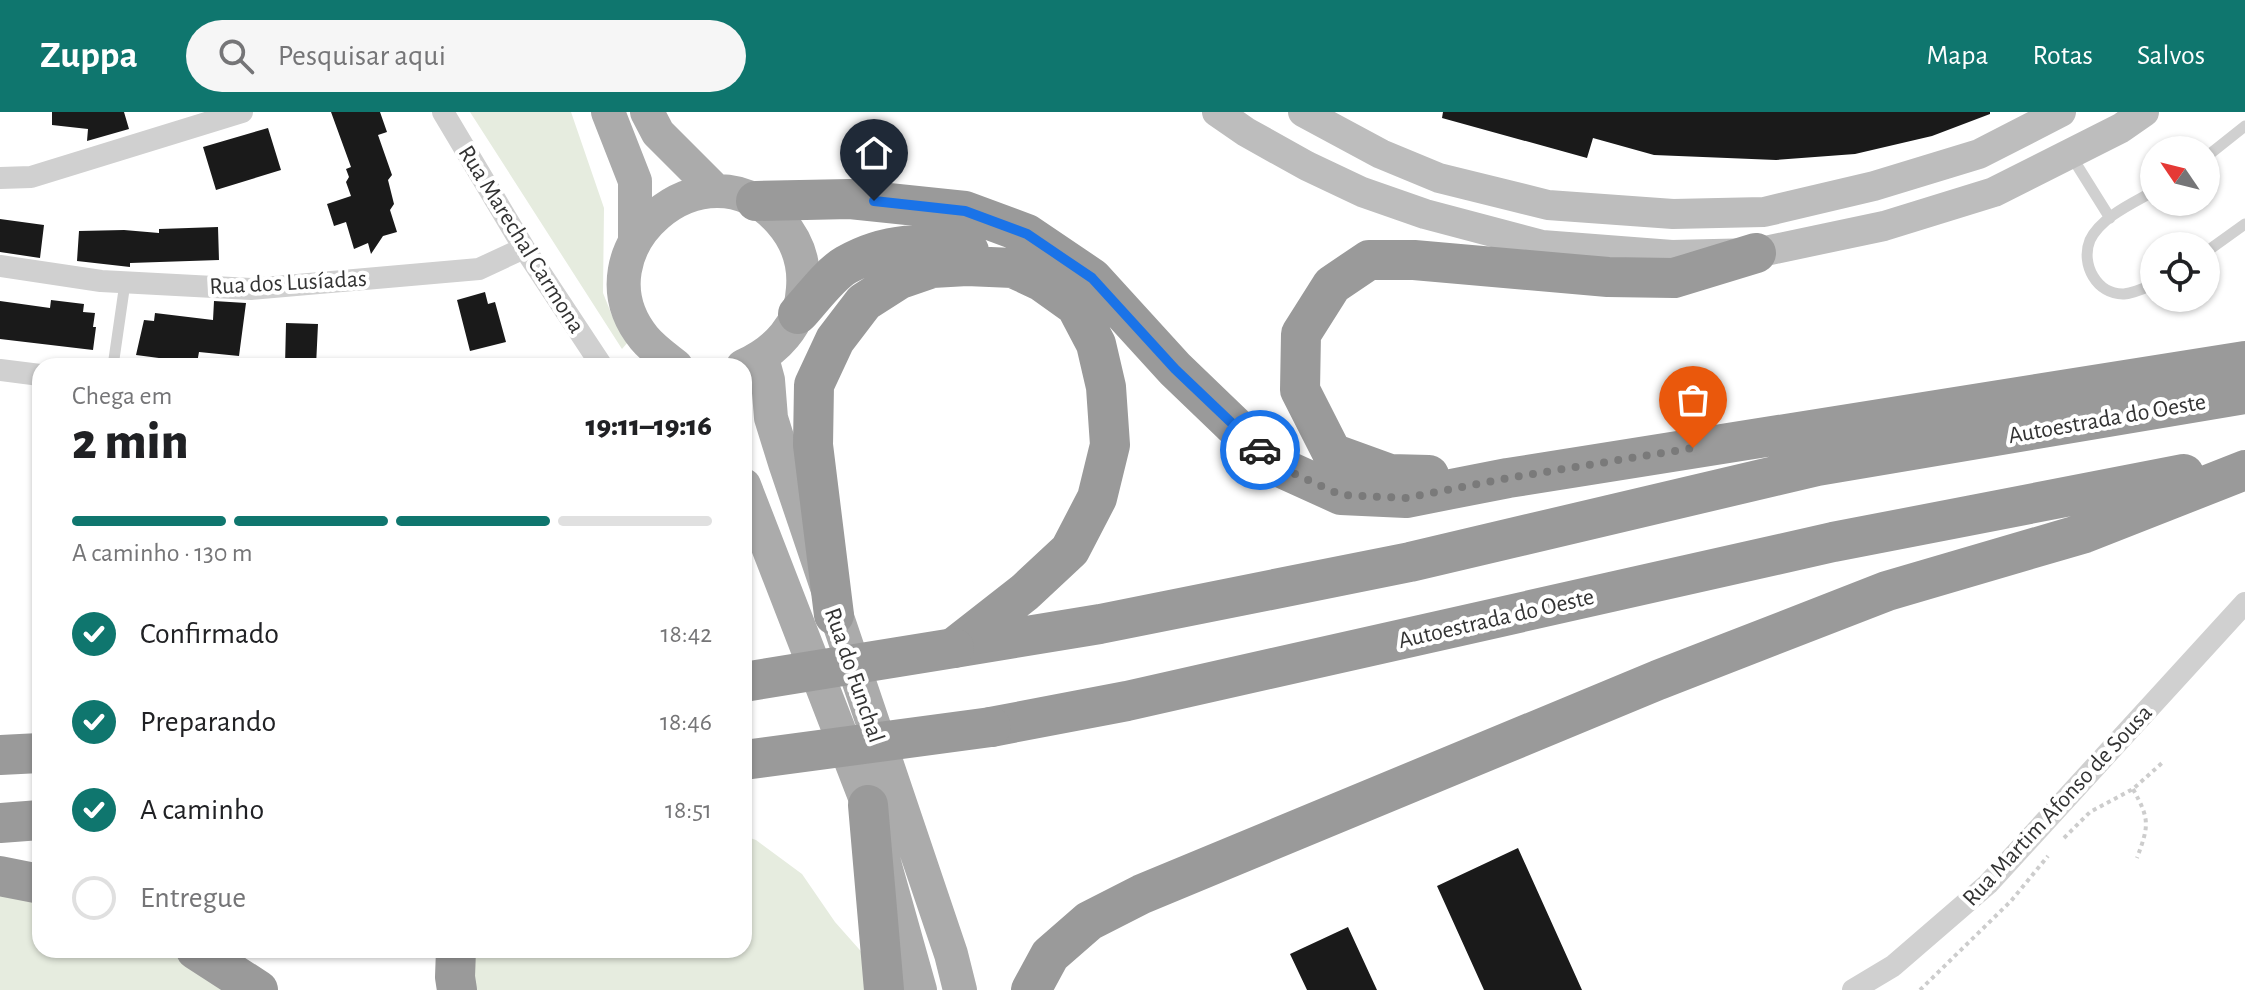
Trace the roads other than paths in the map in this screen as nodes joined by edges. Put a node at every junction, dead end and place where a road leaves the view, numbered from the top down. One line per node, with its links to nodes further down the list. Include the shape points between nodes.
1 (242, 112): 12 (street, via 31,177)
2 (443, 112): 22 (street, Rua Marechal Carmona)
3 (608, 112): 20 (main road, Rua do Funchal, via 635,181)
4 (647, 112): 14 (main road, via 658,133)
5 (1217, 112): 18 (main road, via 1321,173)
6 (1303, 112): 13 (main road, via 1381,154)
7 (2061, 112): 13 (main road, via 1979,154 1764,212 1673,214 1548,205)
8 (2144, 112): 11 (main road)
9 (2245, 126): 10 (lane)
10 (2220, 146)
11 (2070, 154): 17 (lane); 23 (main road, via 1994,192 1884,226)
12 (0, 178)
13 (1460, 183): 18 (main road)
14 (716, 191): 16 (main road, Rua do Funchal); 20 (main road, Rua do Funchal, via 669,204)
15 (2140, 200): 17 (lane)
16 (756, 201): 28 (main road, Rua do Funchal, via 774,213 798,250 804,282); 39 (highway, via 850,199 965,211 1027,234 1092,278 1175,369 1275,465 1341,495 1406,498)
17 (2110, 218): 27 (lane, via 2090,241 2092,277 2107,290 2123,294)
18 (1450, 220): 23 (main road, via 1542,245 1672,255)
19 (2245, 224): 21 (lane)
20 (635, 239): 31 (main road, Rua do Funchal, via 626,264 631,315 644,338)
21 (2220, 242)
22 (524, 248): 26 (street, Rua dos Lusíadas, via 479,269 251,289); 30 (street, Rua Marechal Carmona)
23 (1756, 253): 39 (highway, via 1674,278 1369,260 1332,285 1301,334 1300,390 1332,453 1390,474)
24 (0, 266): 26 (street, Rua dos Lusíadas)
25 (1013, 268): 28 (highway, via 953,247 920,243 883,250 844,265); 42 (highway, via 932,268 900,279 864,302 835,340 814,385 813,445); 43 (highway, via 1076,306 1096,344 1106,387 1110,445 1097,498 1070,550)
26 (125, 283): 29 (lane)
27 (2140, 289)
28 (798, 314): 33 (main road, Rua do Funchal, via 783,339)
29 (114, 358)
30 (597, 358)
31 (668, 358)
32 (2245, 361): 39 (highway)
33 (752, 362): 42 (main road, Rua do Funchal, via 768,380 771,418)
34 (0, 370): 35 (street)
35 (32, 374)
36 (2245, 394): 43 (highway, Autoestrada do Oeste, via 1817,466 1410,562)
37 (2245, 462): 47 (highway, Autoestrada do Oeste, bridge, via 1833,542 1127,701 991,727)
38 (2245, 470): 60 (highway, via 2085,533 1887,591 1142,894 1089,921 1050,955)
39 (1508, 478)
40 (752, 506): 48 (main road, Rua do Funchal)
41 (2245, 603): 61 (street, Rua Martim Afonso de Sousa, via 1988,884 1893,966)
42 (834, 615): 59 (main road, Rua do Funchal)
43 (954, 648): 44 (highway, Autoestrada do Oeste, bridge)
44 (752, 681)
45 (32, 753): 46 (highway)
46 (0, 755)
47 (752, 759)
48 (868, 805): 57 (highway); 58 (main road, Rua do Funchal)
49 (32, 821): 50 (highway)
50 (0, 823)
51 (0, 876): 52 (highway)
52 (32, 882)
53 (208, 958): 55 (highway)
54 (456, 958): 56 (highway)
55 (258, 990)
56 (457, 990)
57 (884, 990)
58 (920, 990)
59 (960, 990)
60 (1031, 990)
61 (1853, 990)

